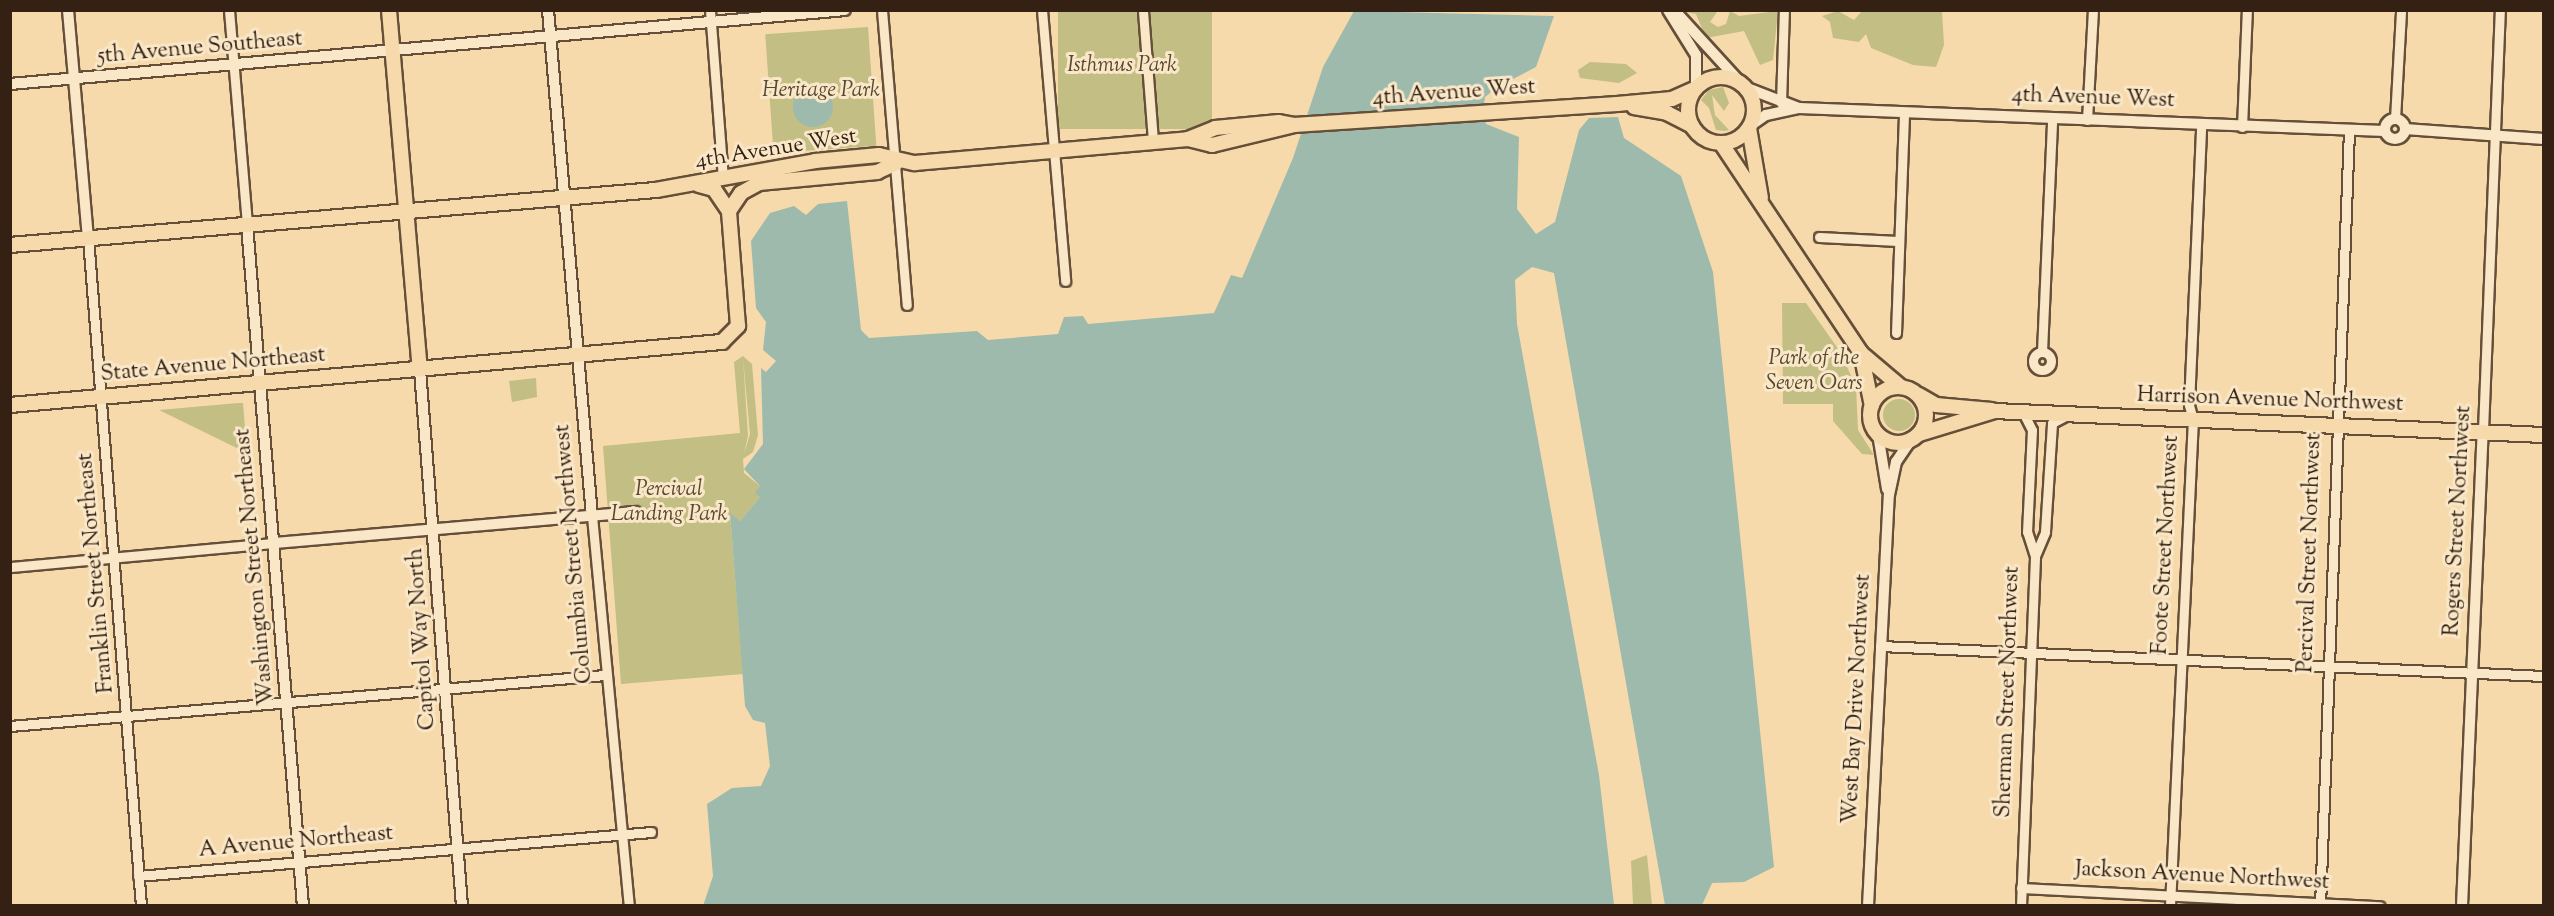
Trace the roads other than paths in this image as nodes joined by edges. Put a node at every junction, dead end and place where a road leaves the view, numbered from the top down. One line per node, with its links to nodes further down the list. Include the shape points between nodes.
1 (68, 10): 21 (street)
2 (229, 10): 20 (street)
3 (389, 10): 19 (main road)
4 (548, 10): 18 (street, Columbia Street Northwest)
5 (710, 10): 17 (street)
6 (845, 10): 17 (street, 5th Avenue Southeast)
7 (882, 10): 44 (street)
8 (1042, 10): 43 (street)
9 (1668, 10): 24 (street, via 1696,55)
10 (1674, 10): 23 (street)
11 (1784, 10): 25 (street)
12 (2093, 10): 31 (street)
13 (2247, 10): 35 (street)
14 (2401, 10): 30 (street)
15 (2500, 10): 39 (street, Rogers Street Northwest)
16 (1143, 11): 41 (street)
17 (711, 23): 18 (street, 5th Avenue Southeast); 45 (street)
18 (550, 38): 19 (street, 5th Avenue Southeast); 47 (street, Columbia Street Northwest)
19 (393, 51): 20 (street, 5th Avenue Southeast); 50 (main road)
20 (233, 67): 21 (street, 5th Avenue Southeast); 51 (street)
21 (74, 79): 22 (street, 5th Avenue Southeast); 53 (street)
22 (10, 84)
23 (1743, 85): 24 (main road, via 1720,76); 25 (street, 4th Avenue West); 34 (main road, via 1754,106)
24 (1695, 88): 26 (main road, via 1681,97); 33 (main road, via 1687,108)
25 (1781, 103): 27 (street, 4th Avenue West)
26 (1617, 105): 33 (main road, via 1676,117); 41 (main road, 4th Avenue West, via 1215,128 1188,139)
27 (1799, 108): 28 (street, 4th Avenue West); 34 (street, 4th Avenue West, via 1766,115)
28 (1904, 113): 29 (street, 4th Avenue West); 54 (street)
29 (2052, 119): 31 (street, 4th Avenue West); 59 (street)
30 (2396, 119): 36 (street); 38 (street)
31 (2087, 120): 32 (street, 4th Avenue West)
32 (2201, 125): 35 (street, 4th Avenue West); 72 (street, Foote Street Northwest, via 2189,405)
33 (1692, 126): 42 (main road)
34 (1749, 127): 42 (main road); 48 (main road)
35 (2242, 127): 37 (street, 4th Avenue West)
36 (2405, 129): 38 (street, 4th Avenue West, via 2396,139); 39 (street)
37 (2349, 130): 38 (street, 4th Avenue West); 73 (street, Percival Street Northwest)
38 (2385, 131)
39 (2495, 138): 40 (street); 74 (street, Rogers Street Northwest)
40 (2544, 139)
41 (1153, 142): 43 (main road, 4th Avenue West)
42 (1721, 143): 48 (main road)
43 (1055, 150): 44 (main road, 4th Avenue West); 56 (street)
44 (896, 163): 45 (main road, 4th Avenue West, via 868,156); 49 (main road, via 877,172 759,183 745,189); 57 (street)
45 (723, 178): 46 (main road, 4th Avenue West)
46 (697, 184): 47 (main road, 4th Avenue West); 49 (main road, via 714,189)
47 (565, 198): 50 (main road, 4th Avenue West); 61 (street, Columbia Street Northwest)
48 (1761, 198): 60 (main road)
49 (729, 211): 61 (main road, State Avenue Northeast, via 738,316 730,337 707,345)
50 (406, 212): 51 (main road, 4th Avenue West); 62 (main road)
51 (247, 225): 53 (main road, 4th Avenue West); 63 (street, Washington Street Northeast)
52 (1819, 237): 54 (street)
53 (88, 238): 55 (main road, 4th Avenue West); 66 (street, Franklin Street Northeast)
54 (1898, 241): 58 (street)
55 (10, 245)
56 (1065, 281)
57 (907, 305)
58 (1896, 333)
59 (2042, 352)
60 (1862, 353): 64 (main road, via 1888,381); 68 (main road)
61 (578, 357): 62 (main road, State Avenue Northeast); 80 (street, Columbia Street Northwest)
62 (420, 370): 63 (main road, State Avenue Northeast); 81 (street, Capitol Way North)
63 (260, 383): 66 (main road, State Avenue Northeast); 82 (street, Washington Street Northeast)
64 (1901, 387): 65 (main road); 68 (main road, via 1883,391)
65 (1917, 394): 69 (main road, Harrison Avenue Northwest, via 1936,405); 77 (main road, via 1926,418)
66 (101, 397): 67 (main road, State Avenue Northeast); 83 (street, Franklin Street Northeast)
67 (10, 405)
68 (1872, 406): 75 (main road)
69 (1994, 411): 70 (main road, Harrison Avenue Northwest); 77 (main road, Harrison Avenue Northwest)
70 (2023, 412): 71 (main road, Harrison Avenue Northwest); 84 (street, Sherman Street Northwest, via 2031,430 2027,532)
71 (2075, 414): 72 (main road, Harrison Avenue Northwest); 84 (street, via 2052,423 2045,532)
72 (2193, 420): 73 (main road, Harrison Avenue Northwest); 88 (street, Foote Street Northwest)
73 (2336, 424): 74 (main road, Harrison Avenue Northwest); 89 (street, Percival Street Northwest)
74 (2483, 430): 76 (main road, Harrison Avenue Northwest); 90 (street, Rogers Street Northwest)
75 (1878, 434): 77 (main road, via 1893,442); 78 (street, West Bay Drive Northwest)
76 (2544, 435)
77 (1915, 437): 78 (street, West Bay Drive Northwest, via 1896,462)
78 (1889, 495): 86 (street, West Bay Drive Northwest)
79 (636, 512): 80 (street)
80 (592, 516): 81 (street); 91 (street, Columbia Street Northwest)
81 (434, 529): 82 (street); 93 (street, Capitol Way North)
82 (274, 543): 83 (street); 94 (street, Washington Street Northeast)
83 (115, 556): 85 (street); 95 (street, Franklin Street Northeast)
84 (2035, 556): 87 (street, Sherman Street Northwest)
85 (10, 567)
86 (1880, 646): 87 (street); 109 (street, West Bay Drive Northwest)
87 (2029, 652): 88 (street); 102 (street, Sherman Street Northwest)
88 (2181, 658): 89 (street); 103 (street, Foote Street Northwest)
89 (2325, 665): 90 (street); 104 (street, Percival Street Northwest)
90 (2471, 673): 92 (street); 112 (street, Rogers Street Northwest)
91 (605, 675): 93 (street); 98 (street, Columbia Street Northwest)
92 (2544, 676)
93 (447, 689): 94 (street); 99 (street, Capitol Way North)
94 (287, 701): 95 (street); 100 (street, Washington Street Northeast)
95 (130, 715): 96 (street); 101 (street, Franklin Street Northeast)
96 (10, 726)
97 (651, 832): 98 (street, A Avenue Northeast)
98 (624, 834): 99 (street, A Avenue Northeast); 108 (street, Columbia Street Northwest)
99 (457, 848): 100 (street, A Avenue Northeast); 107 (street, Capitol Way North)
100 (299, 861): 101 (street, A Avenue Northeast); 106 (street, Washington Street Northeast)
101 (138, 876): 105 (street, Franklin Street Northeast)
102 (2021, 888): 103 (street, Jackson Avenue Northwest); 110 (street, Sherman Street Northwest)
103 (2170, 901): 104 (street, Jackson Avenue Northwest)
104 (2320, 904): 111 (street, Jackson Avenue Northwest)
105 (141, 906)
106 (303, 906)
107 (462, 906)
108 (629, 906)
109 (1868, 906)
110 (2021, 906)
111 (2380, 906)
112 (2462, 906)

